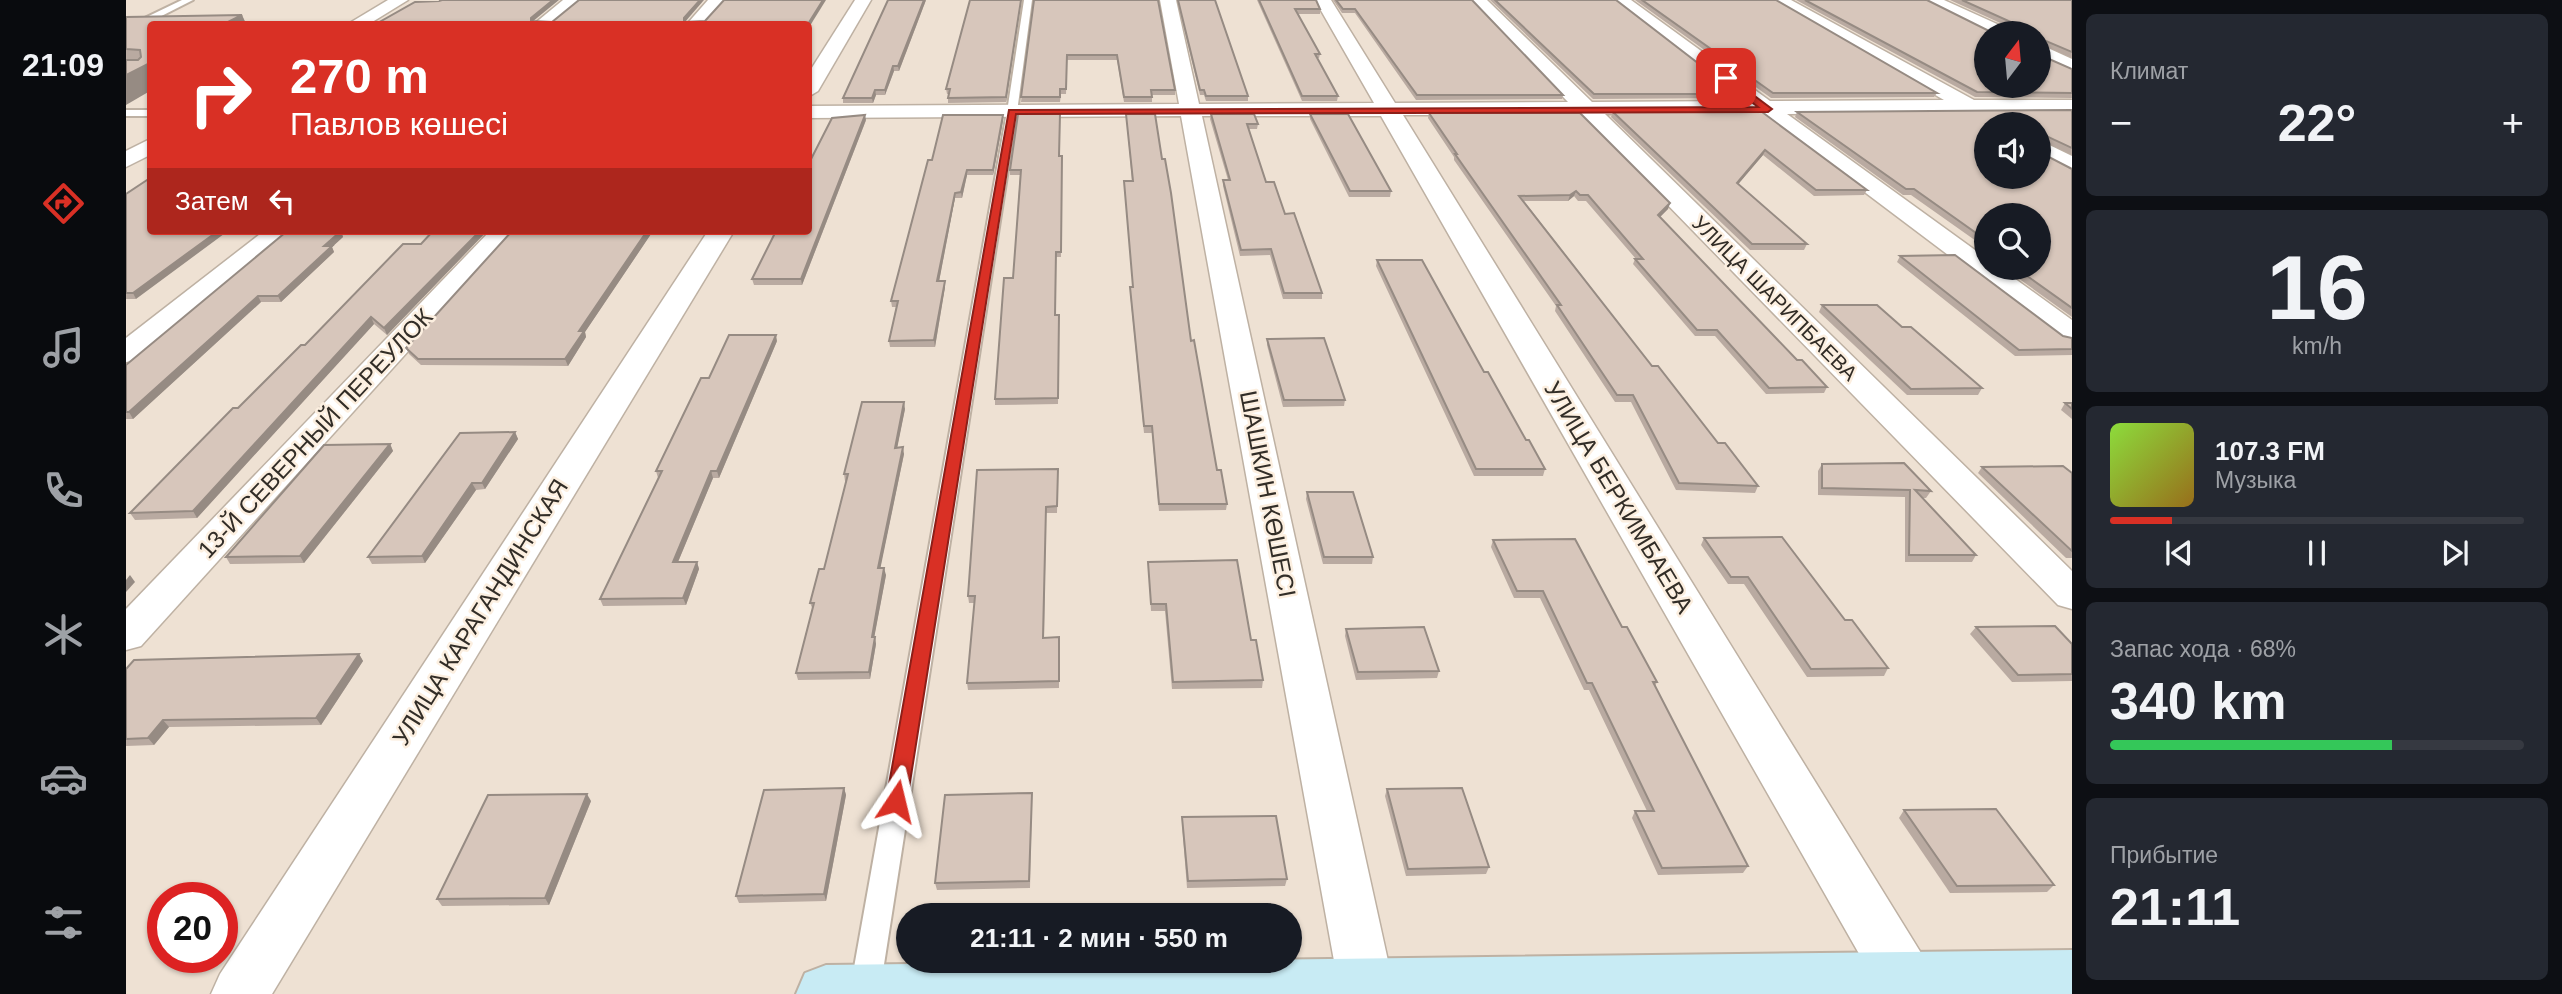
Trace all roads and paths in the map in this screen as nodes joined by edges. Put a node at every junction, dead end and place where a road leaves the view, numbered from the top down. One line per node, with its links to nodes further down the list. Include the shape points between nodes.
1 (189, 0): 14 (lane)
2 (400, 0): 15 (street)
3 (573, 0): 16 (street)
4 (717, 0): 17 (street)
5 (863, 0): 23 (street)
6 (1027, 0): 31 (lane)
7 (1168, 0): 28 (street, ШАШКИН КӨШЕСІ)
8 (1323, 0): 29 (street, УЛИЦА БЕРКИМБАЕВА)
9 (1478, 0): 26 (street, УЛИЦА ШАРИПБАЕВА)
10 (1620, 0): 27 (street)
11 (1779, 0): 25 (street)
12 (1931, 0): 18 (street)
13 (147, 21): 19 (lane)
14 (148, 21)
15 (362, 21)
16 (545, 21)
17 (698, 21)
18 (1976, 21)
19 (126, 32): 20 (lane)
20 (147, 33)
21 (2051, 56): 22 (street)
22 (2072, 66)
23 (812, 84)
24 (2072, 106): 25 (street)
25 (1972, 107): 27 (street); 32 (street)
26 (1587, 109): 27 (street); 29 (street); 44 (street, УЛИЦА ШАРИПБАЕВА)
27 (1768, 109): 42 (street)
28 (1191, 111): 29 (street); 31 (street); 47 (street, ШАШКИН КӨШЕСІ)
29 (1389, 111): 48 (street, УЛИЦА БЕРКИМБАЕВА)
30 (812, 112): 31 (street)
31 (1012, 112): 51 (lane)
32 (1981, 112)
33 (126, 113): 34 (lane)
34 (147, 113)
35 (147, 148): 37 (street)
36 (2051, 154): 38 (street)
37 (126, 160)
38 (2072, 166)
39 (275, 235): 43 (street)
40 (500, 235): 45 (street, 13-Й СЕВЕРНЫЙ ПЕРЕУЛОК)
41 (717, 235): 49 (street, УЛИЦА КАРАГАНДИНСКАЯ)
42 (2072, 334)
43 (126, 353)
44 (2072, 595)
45 (126, 635)
46 (2072, 979): 48 (main road)
47 (1366, 988): 48 (main road); 51 (main road)
48 (1911, 988)
49 (240, 994)
50 (826, 994): 51 (main road)
51 (864, 994)

